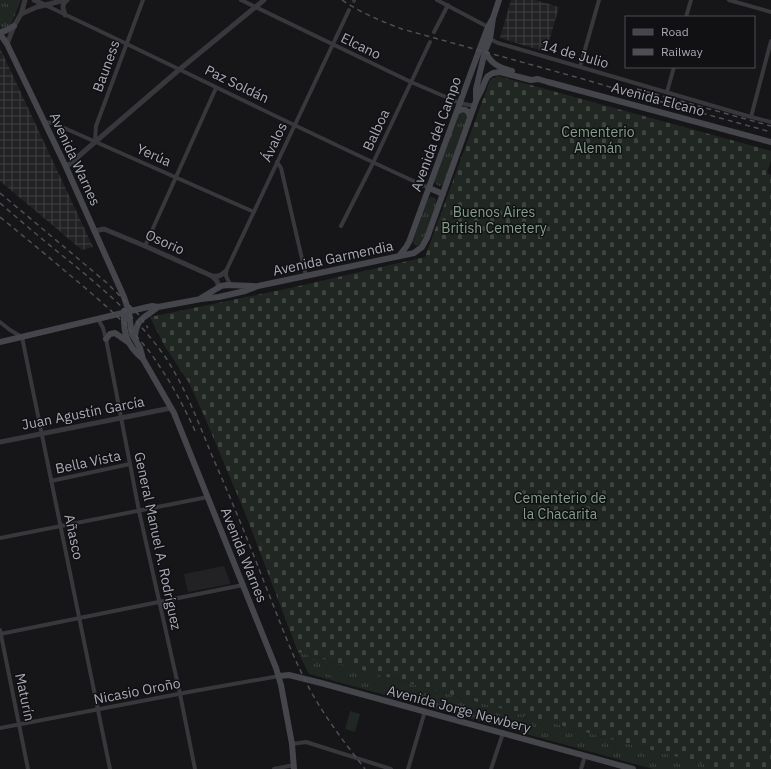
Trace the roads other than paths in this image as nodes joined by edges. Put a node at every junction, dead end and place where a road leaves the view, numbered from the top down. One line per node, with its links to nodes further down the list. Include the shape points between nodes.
1 (25, 0): 17 (street)
2 (34, 0): 12 (street, Paz Soldán)
3 (66, 0): 12 (street); 18 (street, via 63,6)
4 (143, 0): 29 (street, Bauness)
5 (240, 0): 14 (street, Elcano)
6 (264, 0): 14 (street)
7 (437, 0): 13 (street)
8 (499, 0): 20 (main road, Avenida del Campo)
9 (599, 0): 32 (street)
10 (691, 0): 19 (street)
11 (729, 0): 16 (street)
12 (45, 5): 17 (street); 18 (street, Paz Soldán)
13 (448, 5): 22 (street); 23 (street)
14 (256, 7): 30 (street, Elcano); 35 (street)
15 (349, 10): 30 (street, Ávalos)
16 (771, 12)
17 (21, 14): 21 (street)
18 (65, 15): 29 (street, Paz Soldán)
19 (686, 16)
20 (493, 18): 22 (main road, Avenida del Campo); 25 (main road, Avenida del Campo)
21 (14, 26): 24 (main road); 28 (street)
22 (488, 27): 37 (main road, Avenida del Campo)
23 (434, 32)
24 (0, 33): 28 (main road, Avenida Warnes)
25 (490, 39): 31 (main road, Avenida del Campo); 32 (street, 14 de Julio)
26 (771, 41): 45 (street)
27 (430, 42): 38 (street, Balboa)
28 (7, 44): 46 (main road, Avenida Warnes)
29 (126, 44): 35 (street, Paz Soldán); 49 (street, Bauness, via 96,126)
30 (333, 44): 38 (street, Elcano); 48 (street, Ávalos)
31 (485, 52): 33 (main road, Avenida del Campo); 36 (main road)
32 (580, 67): 40 (street, 14 de Julio)
33 (486, 68): 36 (main road, Avenida Elcano); 37 (main road); 42 (main road, Avenida del Campo, via 476,89)
34 (674, 68): 40 (street)
35 (180, 69): 39 (street, Paz Soldán); 49 (street)
36 (498, 70): 42 (main road, Avenida del Campo, via 486,79); 50 (main road, Avenida Elcano)
37 (471, 74): 41 (main road, Avenida del Campo)
38 (411, 82): 41 (street, Elcano); 52 (street, Balboa)
39 (216, 88): 48 (street, Paz Soldán); 54 (street)
40 (667, 92): 45 (street, 14 de Julio)
41 (460, 103): 42 (street, Elcano); 43 (main road, Avenida del Campo)
42 (475, 103): 44 (main road, Avenida del Campo)
43 (457, 112): 44 (main road, via 465,110); 55 (main road, Avenida del Campo)
44 (470, 117): 56 (main road, Avenida del Campo)
45 (751, 117): 47 (street, 14 de Julio)
46 (44, 122): 49 (street, Yerúa, via 53,123); 53 (main road, Avenida Warnes)
47 (771, 122)
48 (294, 124): 51 (street, Ávalos); 52 (street, Paz Soldán)
49 (95, 141): 53 (street); 54 (street, Yerúa)
50 (771, 142)
51 (277, 162): 57 (street, Ávalos); 65 (street, via 281,168)
52 (373, 163): 55 (street, Paz Soldán); 58 (street, Balboa)
53 (66, 167): 59 (main road, Avenida Warnes)
54 (176, 177): 57 (street, Yerúa); 60 (street)
55 (429, 188): 56 (main road); 62 (main road, Avenida del Campo, via 409,242)
56 (443, 194): 61 (main road, Avenida del Campo, via 425,243)
57 (254, 212): 63 (street, Ávalos)
58 (341, 226)
59 (94, 230): 60 (street, Osorio, via 104,229); 70 (main road, Avenida Warnes)
60 (145, 246): 64 (street, Osorio)
61 (414, 253): 62 (main road, Avenida Garmendia)
62 (399, 256): 65 (main road, Avenida Garmendia)
63 (226, 271): 64 (street, via 220,276); 66 (street)
64 (212, 276): 68 (street)
65 (306, 276): 67 (main road, Avenida Garmendia)
66 (230, 284): 67 (main road, Avenida Garmendia); 68 (main road, Avenida Garmendia); 69 (main road, via 232,289)
67 (258, 286): 69 (main road, Avenida Garmendia)
68 (219, 288): 69 (main road); 71 (main road, Avenida Garmendia)
69 (228, 295): 71 (main road, Avenida Garmendia)
70 (124, 297): 73 (main road); 74 (main road, Avenida Warnes)
71 (200, 299): 72 (main road, Avenida Garmendia)
72 (158, 307): 73 (main road, Avenida Garmendia); 78 (main road, via 140,321 136,327)
73 (139, 309): 74 (main road, Avenida Garmendia)
74 (126, 312): 75 (main road, Avenida Garmendia); 78 (main road, Avenida Warnes); 81 (main road, Avenida Warnes, via 124,328)
75 (98, 319): 77 (main road, Avenida Garmendia); 79 (street, General Manuel A. Rodríguez)
76 (0, 322): 77 (street)
77 (22, 337): 80 (main road, Avenida Garmendia); 85 (street, Añasco)
78 (135, 338): 82 (main road, Avenida Warnes)
79 (106, 339): 81 (main road, via 115,333); 84 (street, General Manuel A. Rodríguez)
80 (0, 342)
81 (128, 342): 82 (main road, Avenida Warnes)
82 (143, 359): 83 (main road, Avenida Warnes)
83 (171, 408): 84 (street, Juan Agustín García); 89 (main road, Avenida Warnes)
84 (121, 418): 85 (street, Juan Agustín García); 87 (street, General Manuel A. Rodríguez)
85 (42, 433): 86 (street, Juan Agustín García); 88 (street, Añasco)
86 (0, 442)
87 (130, 464): 88 (street, Bella Vista); 90 (street, General Manuel A. Rodríguez)
88 (51, 481): 91 (street, Añasco)
89 (208, 496): 90 (street); 93 (main road, Avenida Warnes)
90 (139, 510): 91 (street); 94 (street, General Manuel A. Rodríguez)
91 (60, 527): 92 (street); 95 (street, Añasco)
92 (0, 538)
93 (243, 585): 94 (street); 97 (main road, Avenida Warnes)
94 (160, 602): 95 (street); 98 (street, General Manuel A. Rodríguez)
95 (79, 617): 96 (street); 99 (street, Añasco)
96 (0, 633): 101 (street, Maturín)
97 (279, 676): 98 (street, Nicasio Oroño); 100 (main road, Avenida Jorge Newbery, via 288,675); 104 (main road, Avenida Warnes)
98 (180, 694): 99 (street, Nicasio Oroño); 109 (street, General Manuel A. Rodríguez)
99 (98, 709): 101 (street, Nicasio Oroño); 108 (street, Añasco)
100 (425, 712): 103 (main road, Avenida Jorge Newbery); 112 (street)
101 (20, 725): 102 (street, Nicasio Oroño); 107 (street, Maturín)
102 (0, 728)
103 (503, 733): 105 (main road, Avenida Jorge Newbery); 113 (street)
104 (292, 744): 106 (main road, Avenida Warnes); 111 (street, via 306,742)
105 (585, 756): 114 (street); 115 (main road, Avenida Jorge Newbery)
106 (294, 767): 110 (street)
107 (28, 769)
108 (110, 769)
109 (195, 769)
110 (274, 769)
111 (391, 769)
112 (408, 769)
113 (491, 769)
114 (581, 769)
115 (633, 769)

